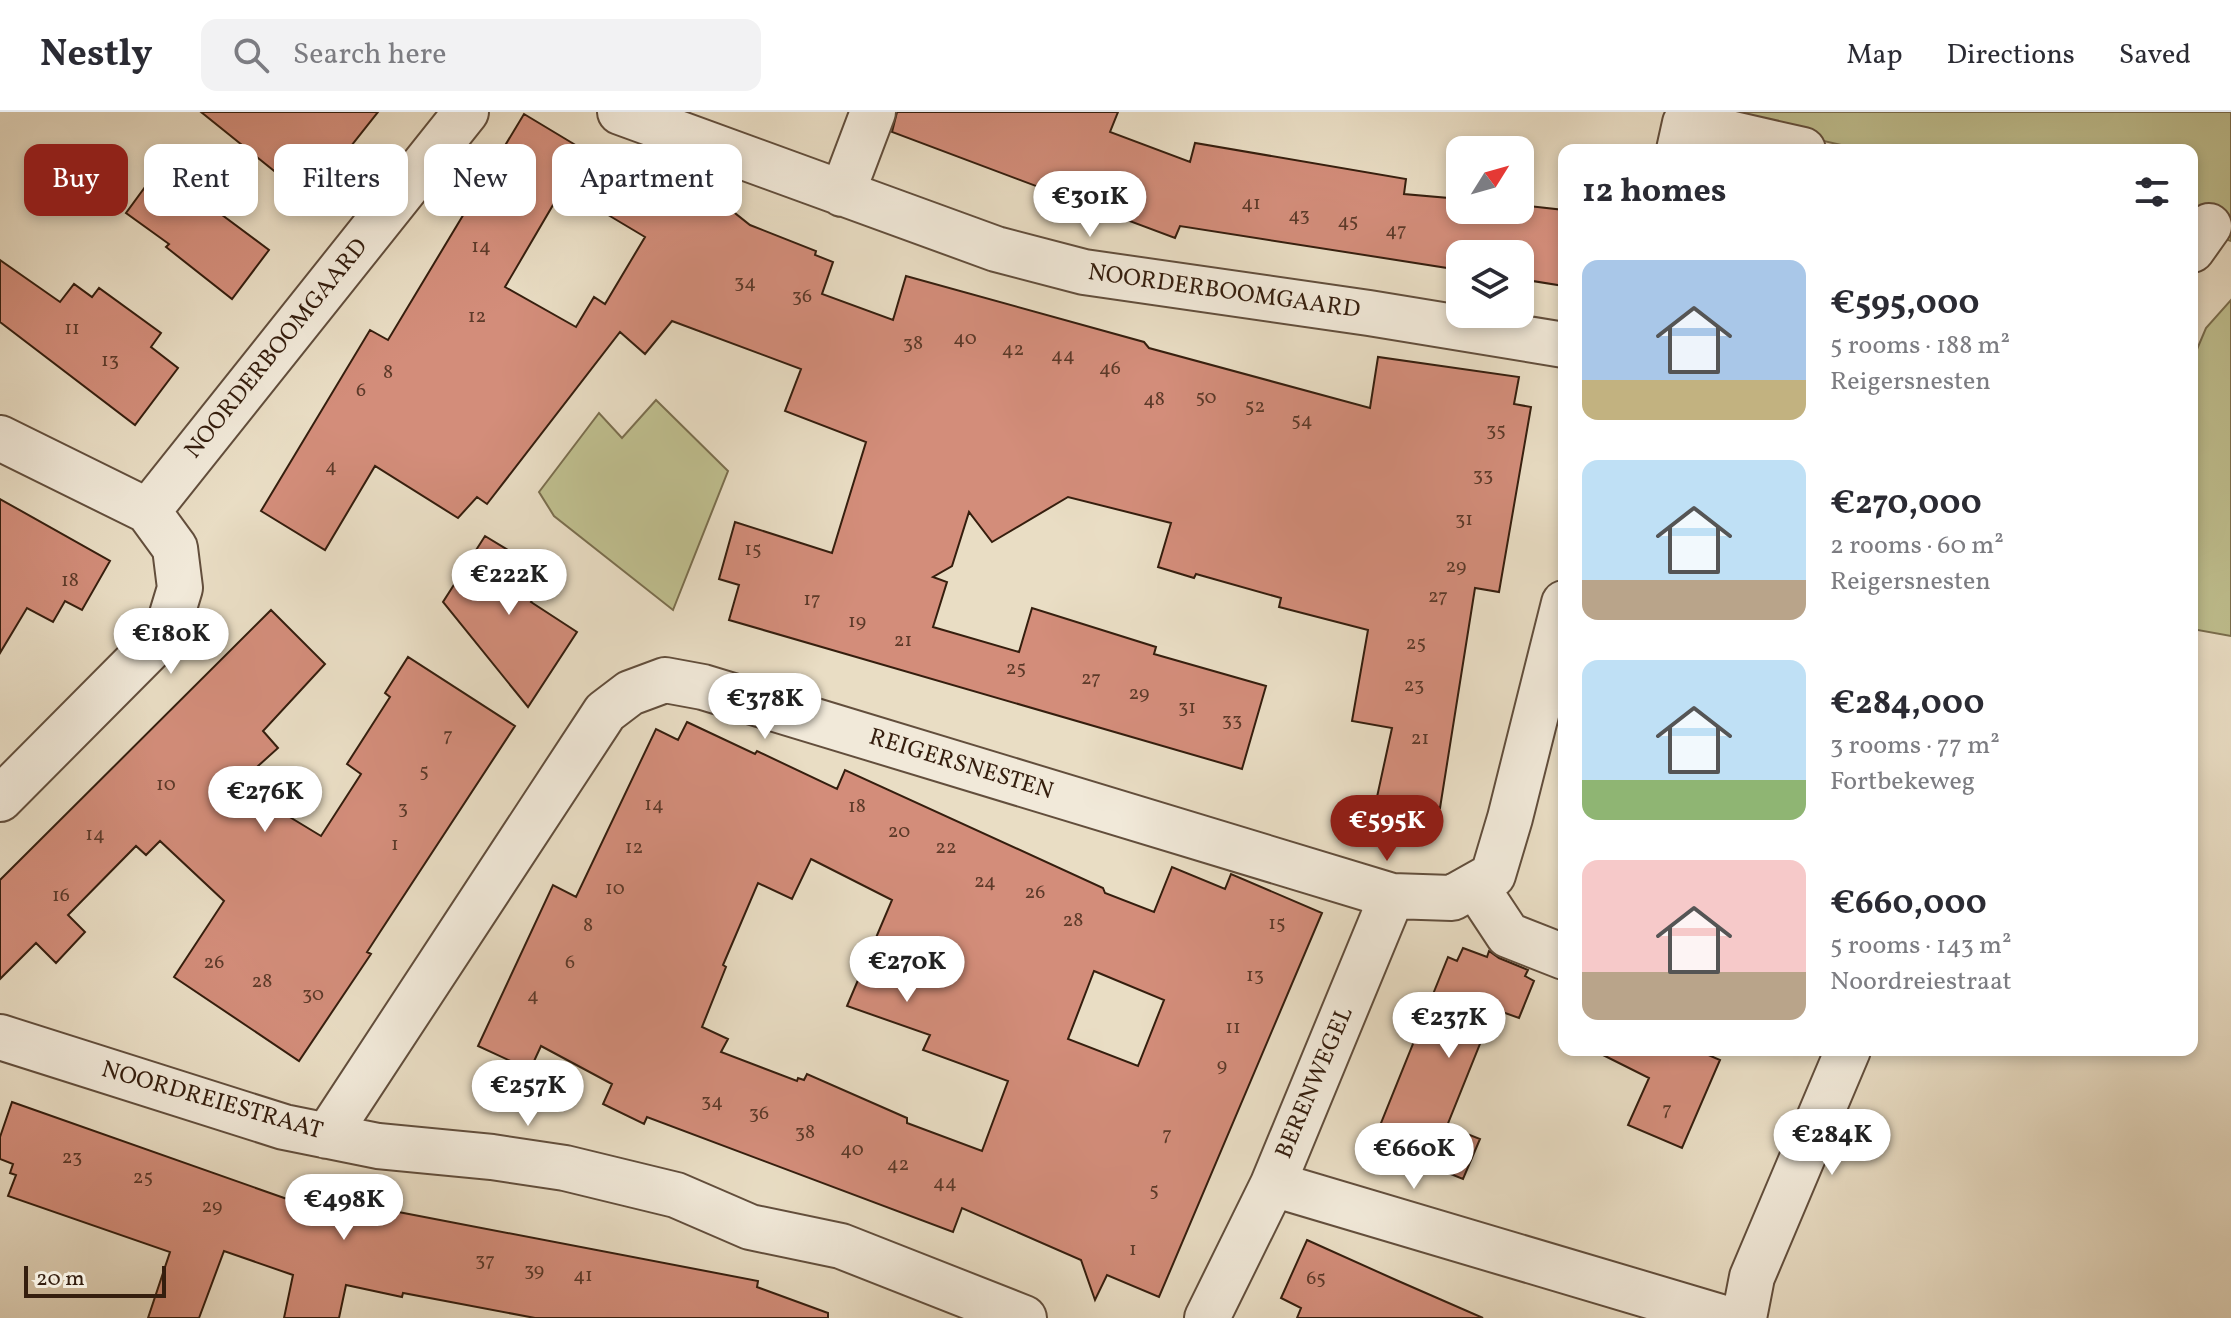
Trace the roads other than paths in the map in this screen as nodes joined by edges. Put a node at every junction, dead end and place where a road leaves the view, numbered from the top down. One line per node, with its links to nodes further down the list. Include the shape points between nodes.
1 (466, 112): 9 (street, NOORDERBOOMGAARD)
2 (620, 112): 6 (street, NOORDERBOOMGAARD)
3 (873, 112): 6 (street)
4 (1682, 137): 5 (street)
5 (1747, 144)
6 (842, 194): 7 (street, NOORDERBOOMGAARD, via 996,249 1084,272)
7 (1558, 344)
8 (0, 438): 9 (street)
9 (148, 511): 11 (street, via 175,548 180,588 167,631)
10 (1558, 627): 12 (street, via 1493,875)
11 (0, 799)
12 (1475, 885): 13 (street, via 1452,898); 14 (street, via 1508,935)
13 (1392, 896): 17 (street, REIGERSNESTEN, via 703,687 665,680 630,693 605,712); 18 (street, BERENWEGEL)
14 (1558, 955)
15 (0, 1037): 17 (street, NOORDREIESTRAAT)
16 (1845, 1056): 22 (street, via 1752,1277)
17 (327, 1136): 19 (street, NOORDREIESTRAAT, via 565,1168 676,1195 750,1227 841,1246)
18 (1273, 1184): 20 (street); 21 (street)
19 (1024, 1318)
20 (1207, 1318)
21 (1724, 1318)
22 (1744, 1318)

